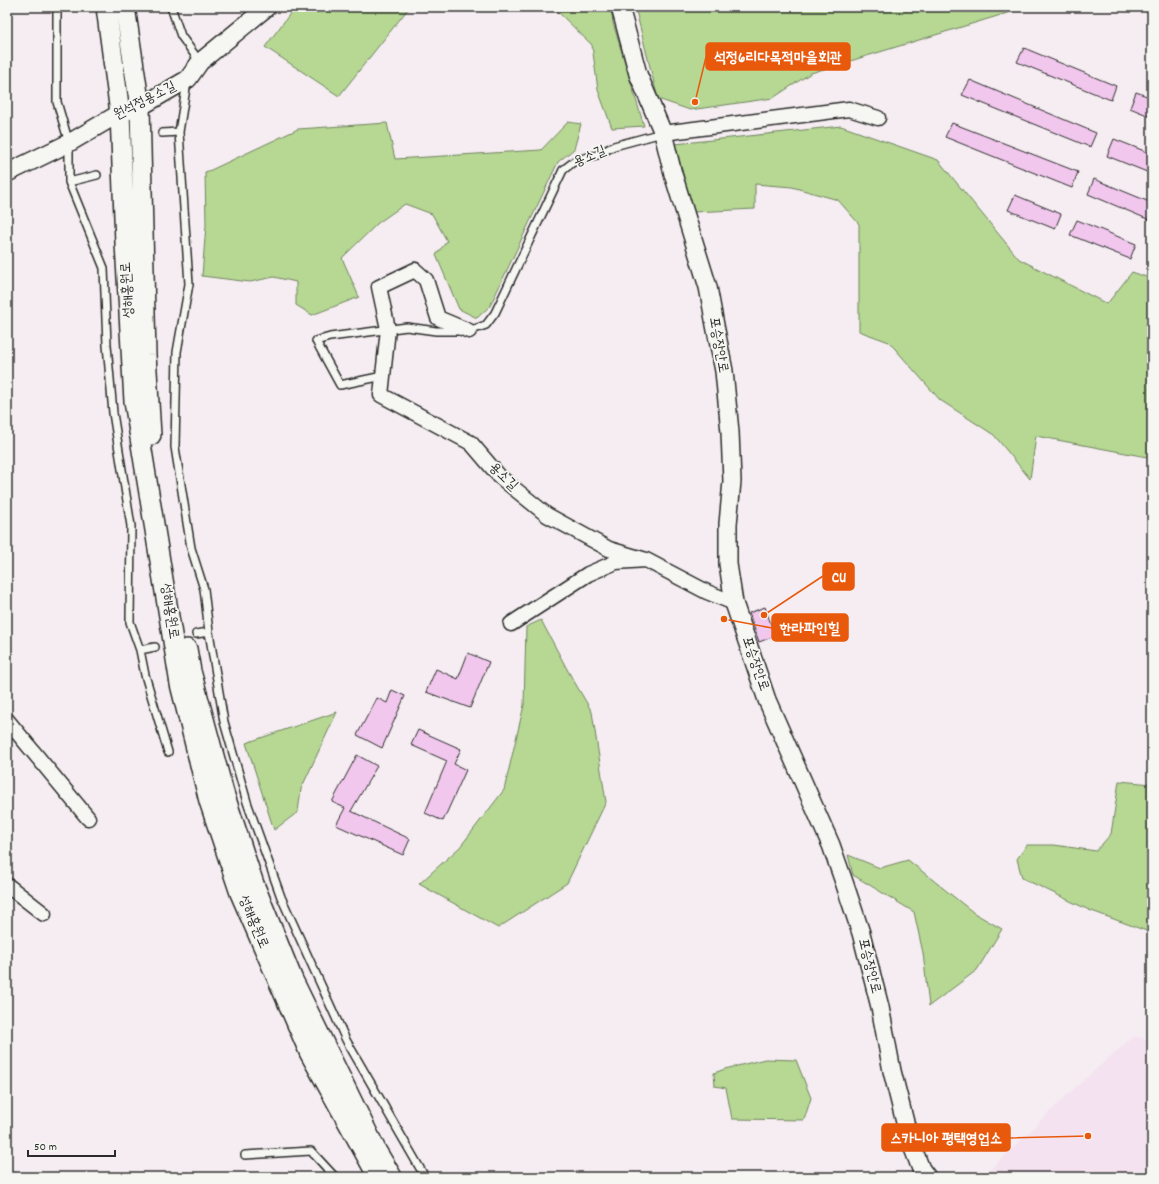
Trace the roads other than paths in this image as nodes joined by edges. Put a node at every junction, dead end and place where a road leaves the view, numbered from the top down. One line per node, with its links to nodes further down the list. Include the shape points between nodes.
1 (57, 7): 15 (lane, via 58,102)
2 (106, 7): 10 (main road, 성해홍원로)
3 (125, 7): 9 (main road, 성해홍원로)
4 (172, 7): 7 (lane, via 181,36)
5 (267, 7): 7 (street, 원석정용소길)
6 (620, 7): 13 (street, 포승장안로, via 638,74)
7 (200, 62): 8 (street, 원석정용소길)
8 (188, 79): 9 (street, 원석정용소길); 12 (lane)
9 (140, 107): 10 (street, 원석정용소길); 37 (main road, 성해홍원로, via 146,355 151,435 168,548 192,671 224,793 254,884 294,980 377,1152)
10 (120, 113): 15 (street, 원석정용소길); 36 (main road, 성해홍원로, via 134,401 180,684 209,801 240,893 310,1054)
11 (878, 118): 13 (street, via 849,109)
12 (179, 132): 14 (lane); 25 (lane, via 189,284 177,352 175,447 191,548 204,589)
13 (663, 133): 20 (lane, 용소길, via 614,146 597,155 576,160 563,170 495,313 486,324); 23 (street, 포승장안로, via 708,287 724,371 732,481 728,564)
14 (162, 134)
15 (69, 143): 16 (street, 원석정용소길); 18 (lane)
16 (7, 173)
17 (96, 175): 18 (lane)
18 (69, 182): 28 (lane, via 104,268 113,413 131,526 130,622)
19 (388, 329): 20 (lane, 용소길, via 407,327 436,331); 20 (street, 용소길, via 379,287 415,270 426,280 438,318); 21 (street, 용소길); 21 (lane, 용소길, via 316,341 340,386)
20 (469, 331)
21 (383, 376): 22 (street, 용소길, via 381,395 471,443 500,477 547,515 609,549)
22 (646, 560): 23 (street, 용소길); 24 (street, via 616,562 588,574)
23 (734, 603): 39 (street, 포승장안로, via 767,700 831,845 861,933 909,1138 921,1169)
24 (511, 624)
25 (209, 632): 26 (lane); 38 (lane, via 224,722 247,802 280,897 346,1040)
26 (196, 634)
27 (155, 647): 28 (lane)
28 (140, 650): 30 (lane)
29 (7, 720): 31 (street)
30 (168, 752)
31 (88, 818)
32 (7, 885): 33 (street)
33 (44, 914)
34 (245, 1155): 35 (lane, via 311,1151)
35 (335, 1177)
36 (378, 1177)
37 (392, 1177)
38 (425, 1177)
39 (927, 1177)

